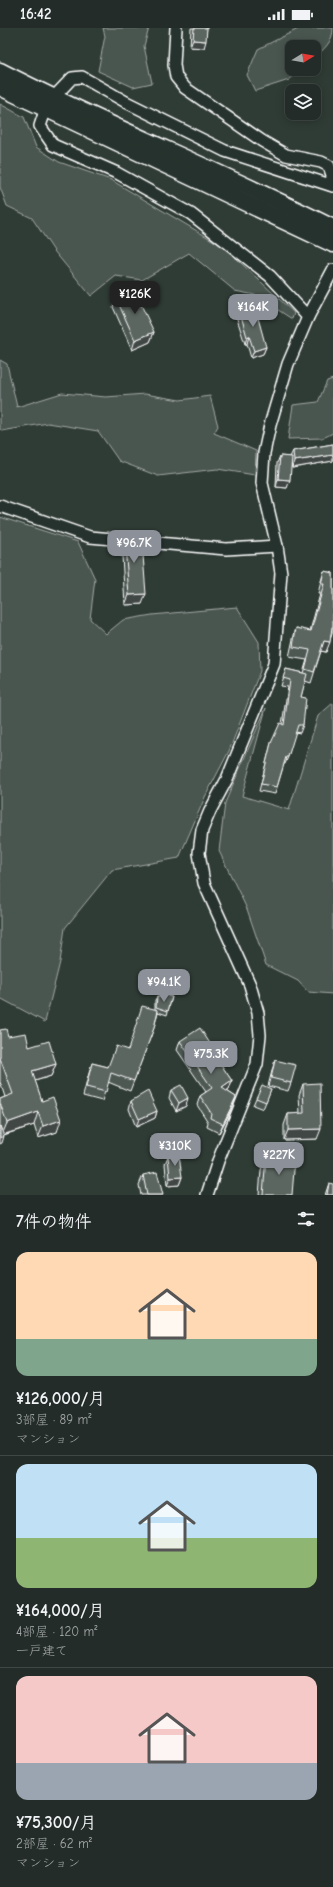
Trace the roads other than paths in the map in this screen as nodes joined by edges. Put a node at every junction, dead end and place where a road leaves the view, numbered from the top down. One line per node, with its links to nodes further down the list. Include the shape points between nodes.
1 (176, 28): 5 (street, via 174,65 176,77 185,88 286,155 322,162 329,166)
2 (0, 71): 4 (street)
3 (0, 87): 4 (street)
4 (50, 103): 5 (street, via 72,78 82,77 126,102 226,151); 6 (street); 7 (street); 13 (street, via 40,126 53,145 117,173 191,214 270,276)
5 (332, 186)
6 (265, 194): 8 (street); 9 (street)
7 (249, 206): 10 (street); 11 (street)
8 (333, 219)
9 (333, 228)
10 (333, 244)
11 (333, 251)
12 (333, 270): 13 (street)
13 (308, 317): 15 (street, via 288,364 264,453 262,483)
14 (0, 506): 15 (street, via 90,537 226,549)
15 (277, 546): 16 (street, via 281,573 274,664 228,779 202,830 198,853 204,883 250,985 258,1013 260,1035 257,1064 218,1160)
16 (207, 1195)

